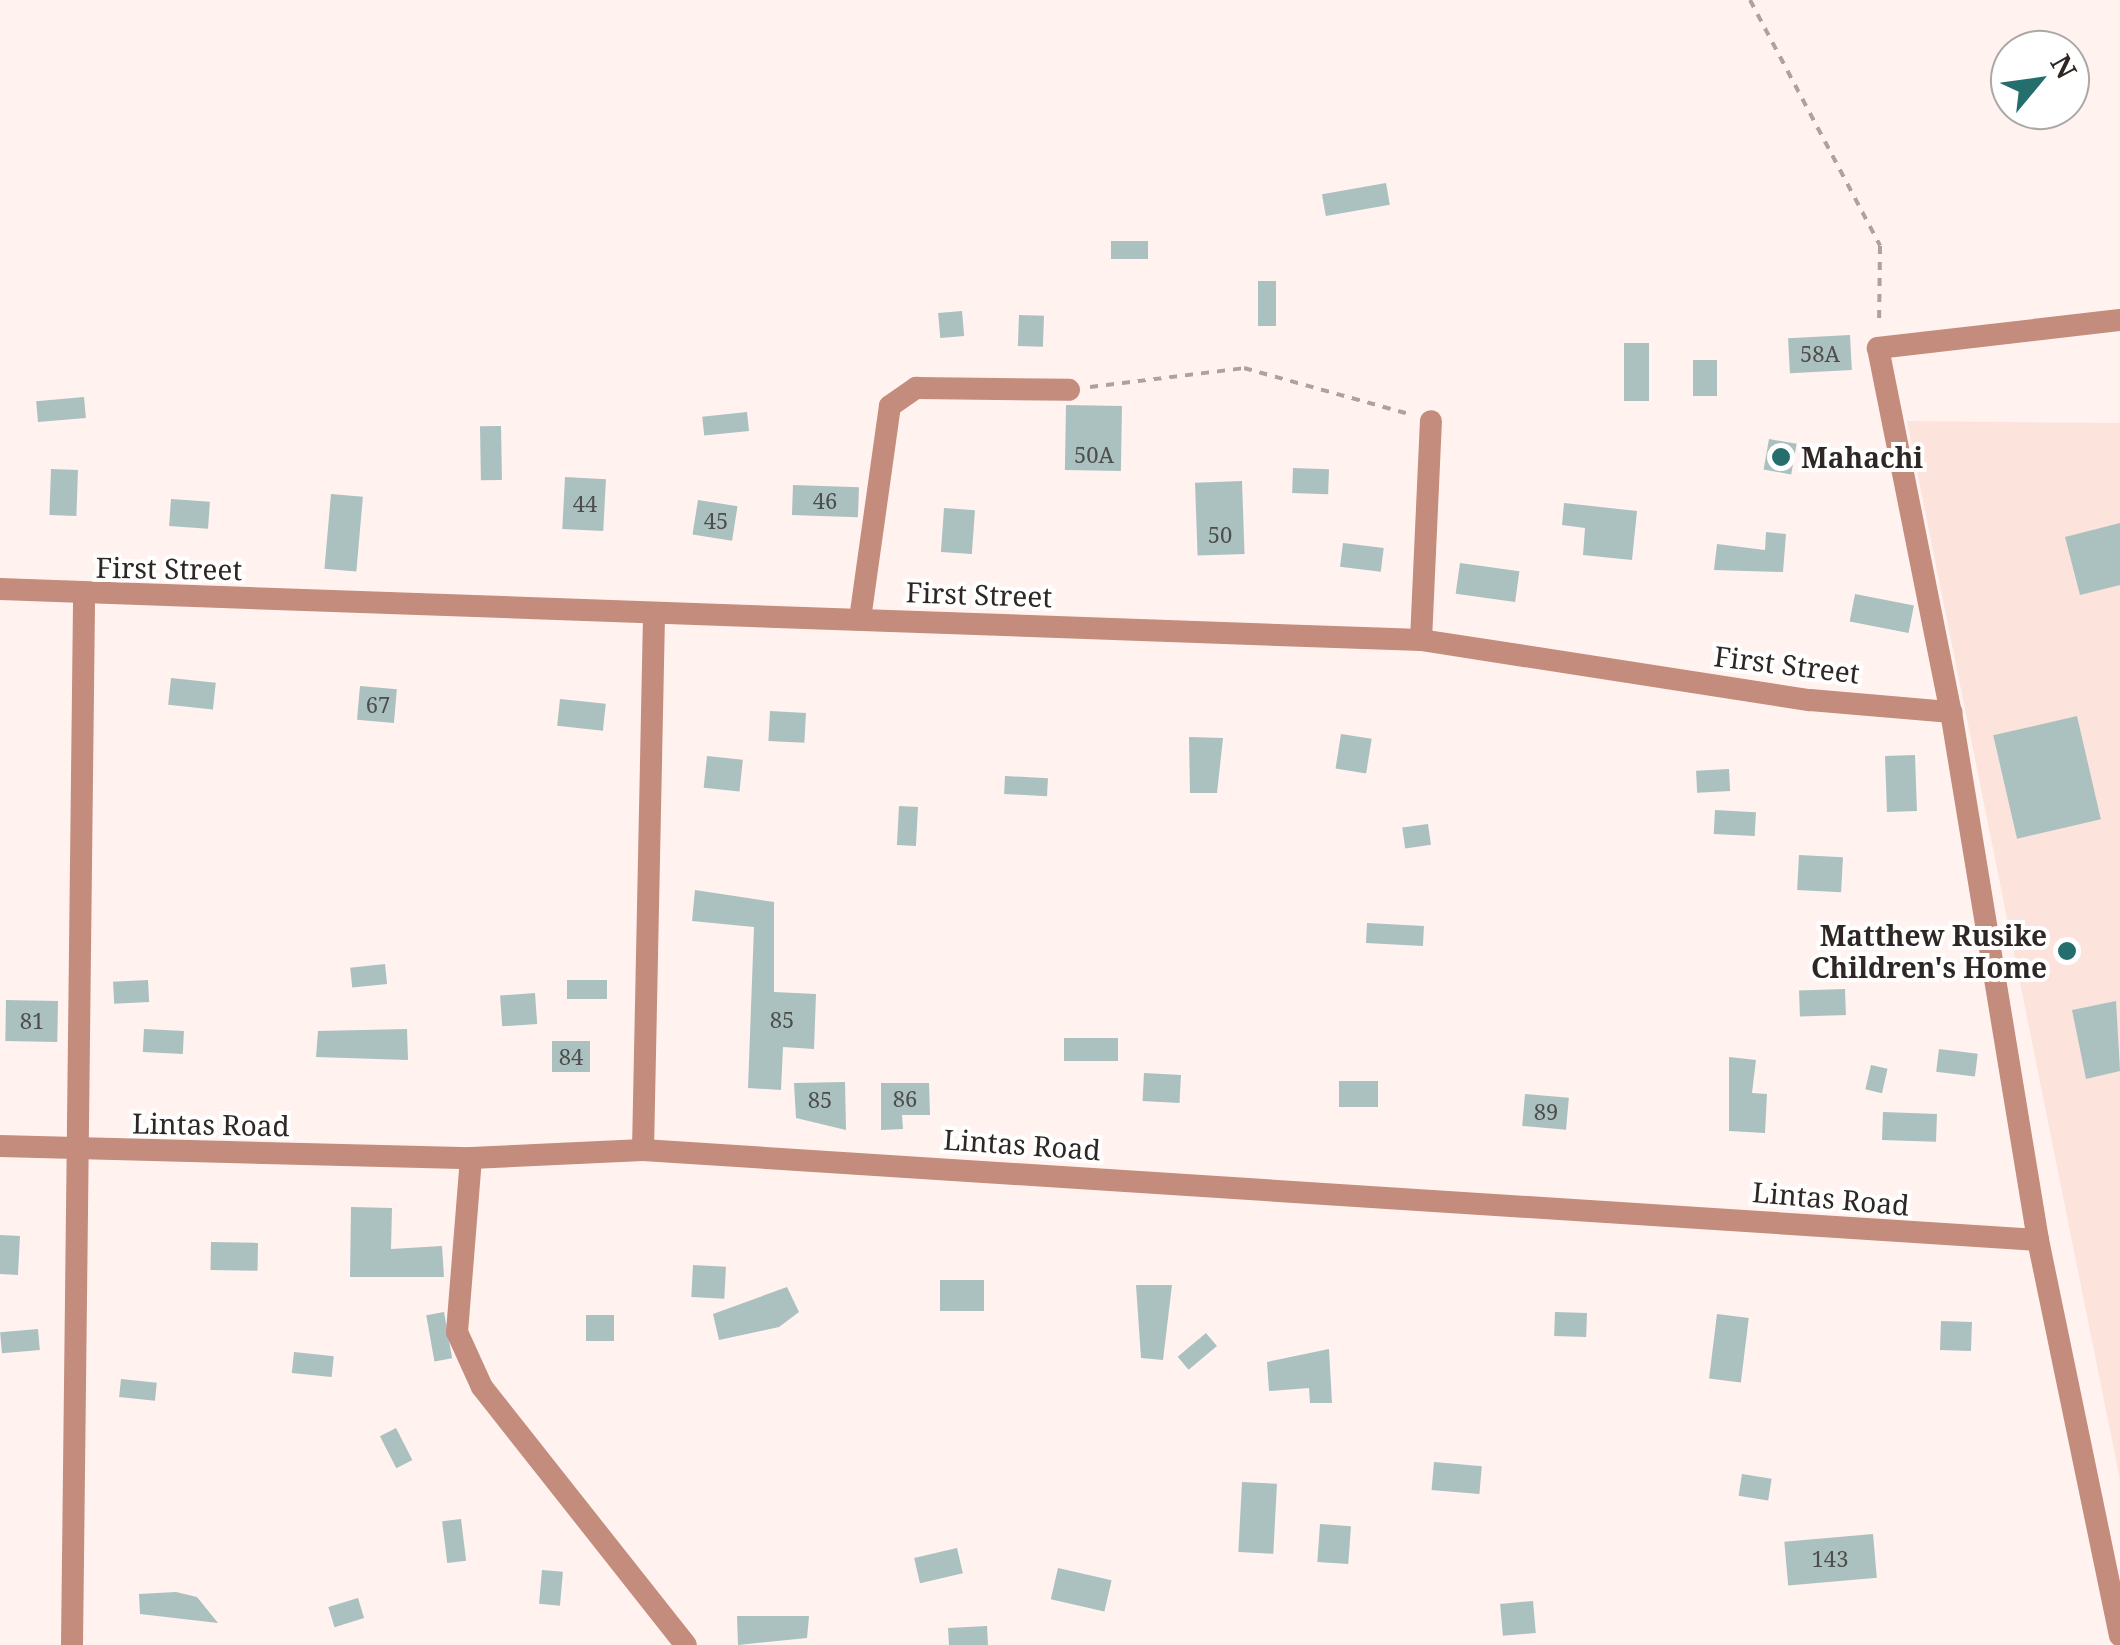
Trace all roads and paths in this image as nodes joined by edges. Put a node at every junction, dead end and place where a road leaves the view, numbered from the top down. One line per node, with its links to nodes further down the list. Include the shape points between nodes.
1 (1750, 0): 3 (path, via 1880,246)
2 (2120, 320): 3 (street)
3 (1878, 348): 11 (street)
4 (1070, 390): 5 (path, via 1244,368); 9 (street, via 916,388 890,406)
5 (1431, 420): 10 (street)
6 (0, 589): 7 (street, First Street)
7 (84, 596): 8 (street, First Street); 14 (street)
8 (654, 614): 9 (street, First Street); 13 (street)
9 (860, 620): 10 (street, First Street)
10 (1420, 640): 11 (street, First Street, via 1810,700)
11 (1951, 712): 16 (street)
12 (0, 1146): 14 (street, Lintas Road)
13 (644, 1150): 15 (street, Lintas Road); 16 (street, Lintas Road)
14 (72, 1152): 15 (street, Lintas Road); 18 (street)
15 (471, 1158): 19 (street, via 457,1332 482,1386)
16 (2038, 1240): 17 (street)
17 (2120, 1636)
18 (72, 1645)
19 (686, 1645)

